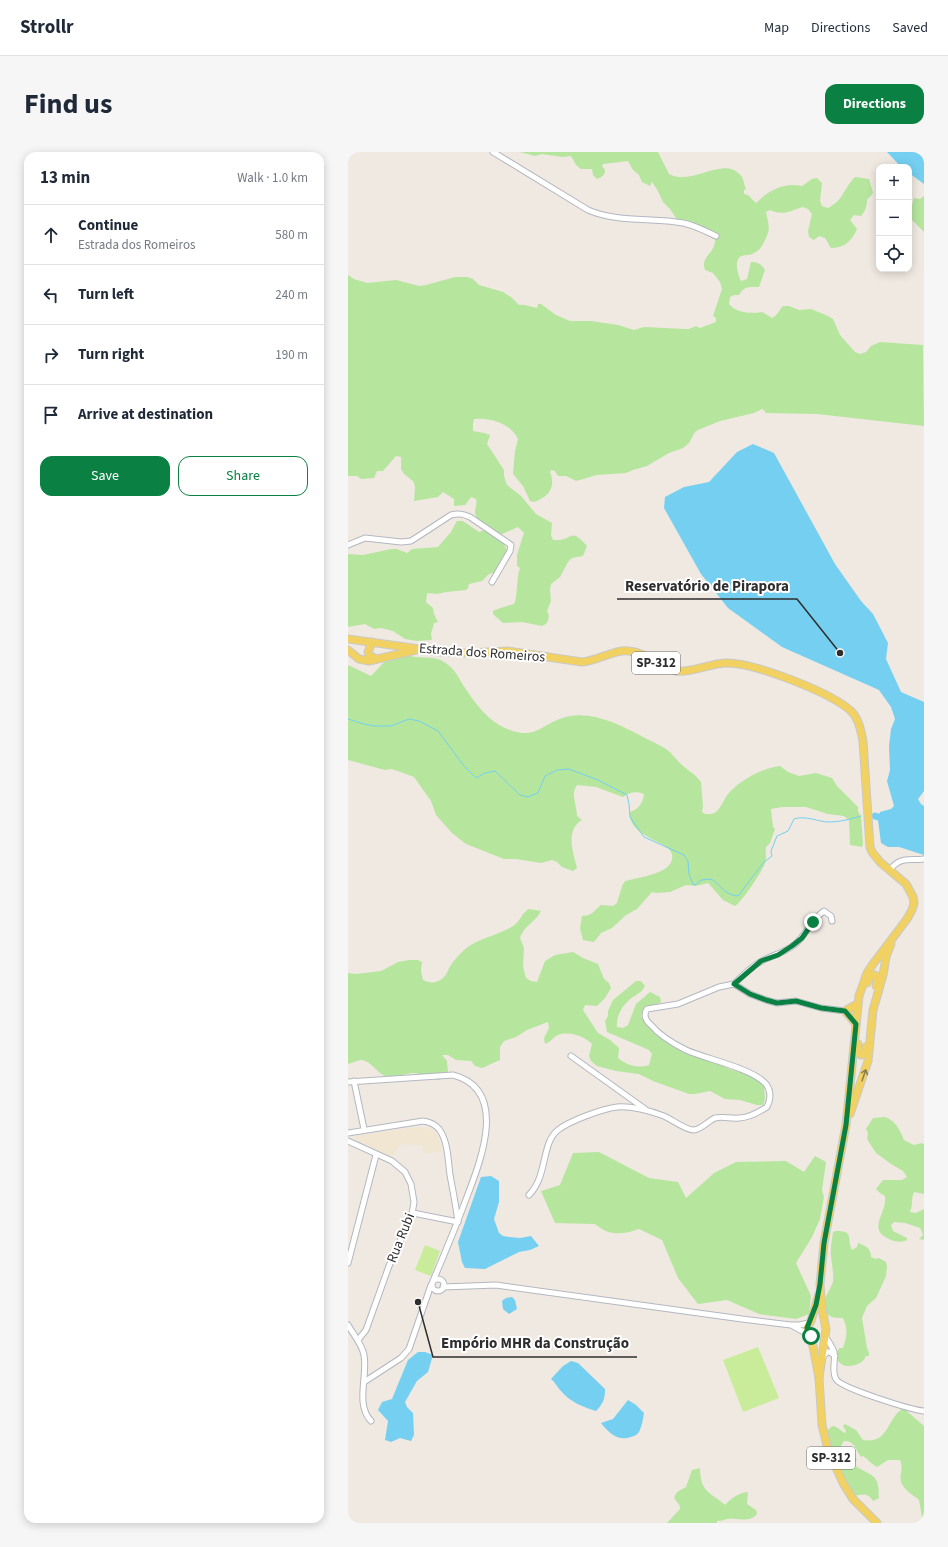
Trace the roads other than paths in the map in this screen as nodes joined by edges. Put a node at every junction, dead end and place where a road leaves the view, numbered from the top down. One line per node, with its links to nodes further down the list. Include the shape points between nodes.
1 (493, 152): 2 (street, via 598,214 685,223)
2 (716, 236)
3 (348, 545): 4 (street, via 365,538 411,541 451,515 464,514 511,545)
4 (492, 582)
5 (348, 639): 6 (main road, Estrada dos Romeiros / SP-312)
6 (372, 642): 7 (main road, Estrada dos Romeiros / SP-312); 9 (main road, via 368,652)
7 (420, 649): 9 (main road); 11 (main road, Estrada dos Romeiros / SP-312, via 458,653 512,652 582,662 629,651 642,654 674,670 690,670 714,664 740,664 819,691 851,711 858,723 863,741 870,848)
8 (348, 650): 9 (main road, via 364,661)
9 (376, 659)
10 (924, 859): 11 (street, via 900,860)
11 (890, 870): 13 (main road, Estrada dos Romeiros / SP-312, via 906,884 913,897 908,920)
12 (832, 921): 14 (street, via 831,916 824,911 802,938 778,955 761,961)
13 (894, 936): 15 (main road, Estrada dos Romeiros / SP-312, via 873,964); 16 (main road, Estrada dos Romeiros / SP-312)
14 (734, 984): 18 (street, via 750,994 777,1003 796,1001); 25 (street, via 719,987 678,1004 647,1009 645,1017 658,1033 687,1050 732,1066 762,1081 767,1085 770,1096 767,1107 740,1118 719,1117 695,1130 689,1130)
15 (861, 988): 16 (main road, via 870,976 874,975 878,978 875,989); 17 (main road, Estrada dos Romeiros / SP-312)
16 (878, 994): 21 (main road, Estrada dos Romeiros / SP-312, via 873,1010)
17 (857, 1004): 18 (main road); 19 (main road, Estrada dos Romeiros / SP-312)
18 (845, 1011): 19 (main road)
19 (856, 1024): 20 (main road, Estrada dos Romeiros / SP-312)
20 (855, 1035): 21 (main road, via 859,1054 863,1055 866,1053 867,1041); 26 (main road, Estrada dos Romeiros / SP-312)
21 (871, 1035): 26 (main road, Estrada dos Romeiros / SP-312, one-way to 21, via 865,1071)
22 (571, 1056): 25 (street)
23 (348, 1082): 24 (street)
24 (354, 1082): 27 (street); 33 (street, via 446,1074 466,1080 477,1089 485,1111 485,1140 480,1164)
25 (648, 1111): 31 (street, via 616,1107 568,1122 551,1136 540,1178)
26 (846, 1125): 37 (main road, Estrada dos Romeiros / SP-312, via 824,1243)
27 (364, 1129): 28 (street); 33 (street, via 423,1121 437,1126 445,1141)
28 (348, 1133)
29 (348, 1141): 30 (street, Rua Rubi)
30 (376, 1154): 32 (street, Rua Rubi, via 392,1161 405,1172 413,1192); 34 (street)
31 (529, 1195)
32 (413, 1213): 33 (street); 46 (street, Rua Rubi, via 389,1266 366,1330)
33 (458, 1222): 35 (street)
34 (348, 1263)
35 (437, 1271): 36 (street); 38 (street)
36 (441, 1280): 38 (street, via 437,1279); 39 (street)
37 (820, 1284): 40 (main road, Estrada dos Romeiros / SP-312); 41 (main road, Estrada dos Romeiros / SP-312)
38 (433, 1285): 39 (street, via 440,1291); 50 (street, via 408,1351)
39 (443, 1287): 43 (street, via 496,1285)
40 (810, 1322): 41 (main road, via 817,1319); 43 (street); 45 (main road, Estrada dos Romeiros / SP-312, via 807,1328)
41 (825, 1323): 44 (main road, Estrada dos Romeiros / SP-312)
42 (348, 1325): 46 (street)
43 (791, 1325): 45 (street)
44 (825, 1334): 45 (main road, via 818,1338); 47 (street); 48 (main road, Estrada dos Romeiros / SP-312)
45 (811, 1336): 49 (main road, Estrada dos Romeiros / SP-312)
46 (358, 1340): 50 (street, via 364,1355)
47 (835, 1356): 48 (street, via 829,1352); 51 (street, via 834,1374 839,1383 908,1408)
48 (822, 1358): 49 (main road, Estrada dos Romeiros / SP-312)
49 (818, 1378): 53 (main road, Estrada dos Romeiros / SP-312, via 824,1438 832,1461 853,1499)
50 (364, 1382): 52 (street, via 365,1413)
51 (924, 1411)
52 (371, 1421)
53 (877, 1523)

